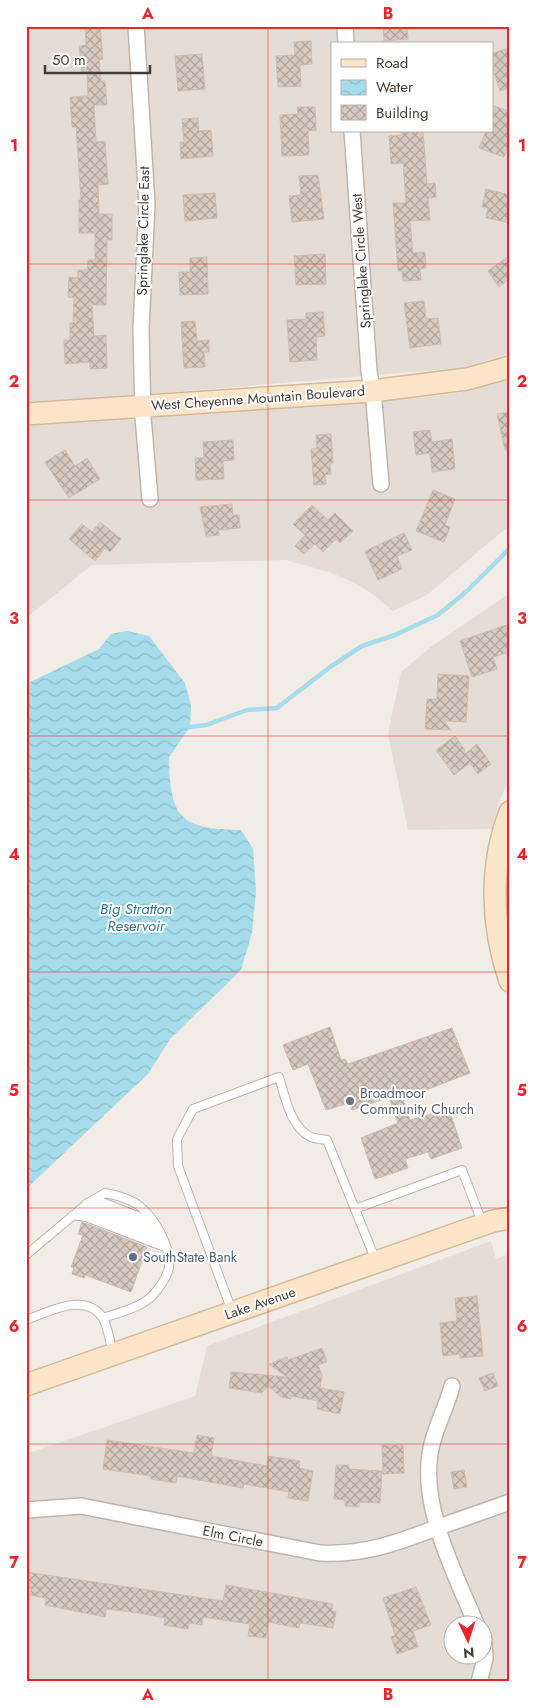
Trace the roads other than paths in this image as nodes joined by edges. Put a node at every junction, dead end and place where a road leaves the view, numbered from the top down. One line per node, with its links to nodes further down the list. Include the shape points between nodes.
1 (136, 26): 7 (street, Springlake Circle East, via 147,204 142,310)
2 (345, 26): 3 (street)
3 (346, 42)
4 (352, 132): 6 (street, Springlake Circle West)
5 (510, 367): 6 (street, West Cheyenne Mountain Boulevard, via 467,379)
6 (372, 391): 7 (street, West Cheyenne Mountain Boulevard); 9 (street, West Cheyenne Mountain Boulevard)
7 (144, 406): 8 (street, West Cheyenne Mountain Boulevard); 10 (street, West Cheyenne Mountain Boulevard)
8 (26, 414)
9 (381, 484)
10 (150, 499)
11 (510, 812): 12 (street, via 500,846 495,895 499,941)
12 (510, 981)
13 (94, 1199): 14 (lane); 18 (lane); 18 (lane, via 105,1193 120,1196 137,1205)
14 (83, 1207): 16 (lane); 18 (lane); 19 (lane)
15 (355, 1209): 17 (lane, via 462,1170); 21 (lane); 22 (lane, via 327,1140 310,1137 299,1126 290,1112 279,1077 193,1109 177,1139 178,1166)
16 (73, 1215): 19 (lane); 20 (lane)
17 (499, 1218): 21 (street, Lake Avenue)
18 (158, 1227): 19 (lane)
19 (164, 1243): 23 (lane, via 169,1268 151,1298)
20 (26, 1255)
21 (376, 1262): 22 (street, Lake Avenue)
22 (233, 1313): 25 (street, Lake Avenue)
23 (103, 1318): 24 (lane, via 91,1309 73,1303); 25 (lane)
24 (26, 1320)
25 (114, 1355): 26 (street, Lake Avenue)
26 (26, 1386)
27 (452, 1386): 30 (street, via 447,1407 433,1437 429,1458 430,1490)
28 (510, 1502): 30 (street, Elm Circle)
29 (26, 1510): 30 (street, Elm Circle, via 81,1506 320,1553 342,1554 391,1545)
30 (437, 1527): 31 (street)
31 (473, 1616)
32 (483, 1666): 33 (street)
33 (480, 1682)

